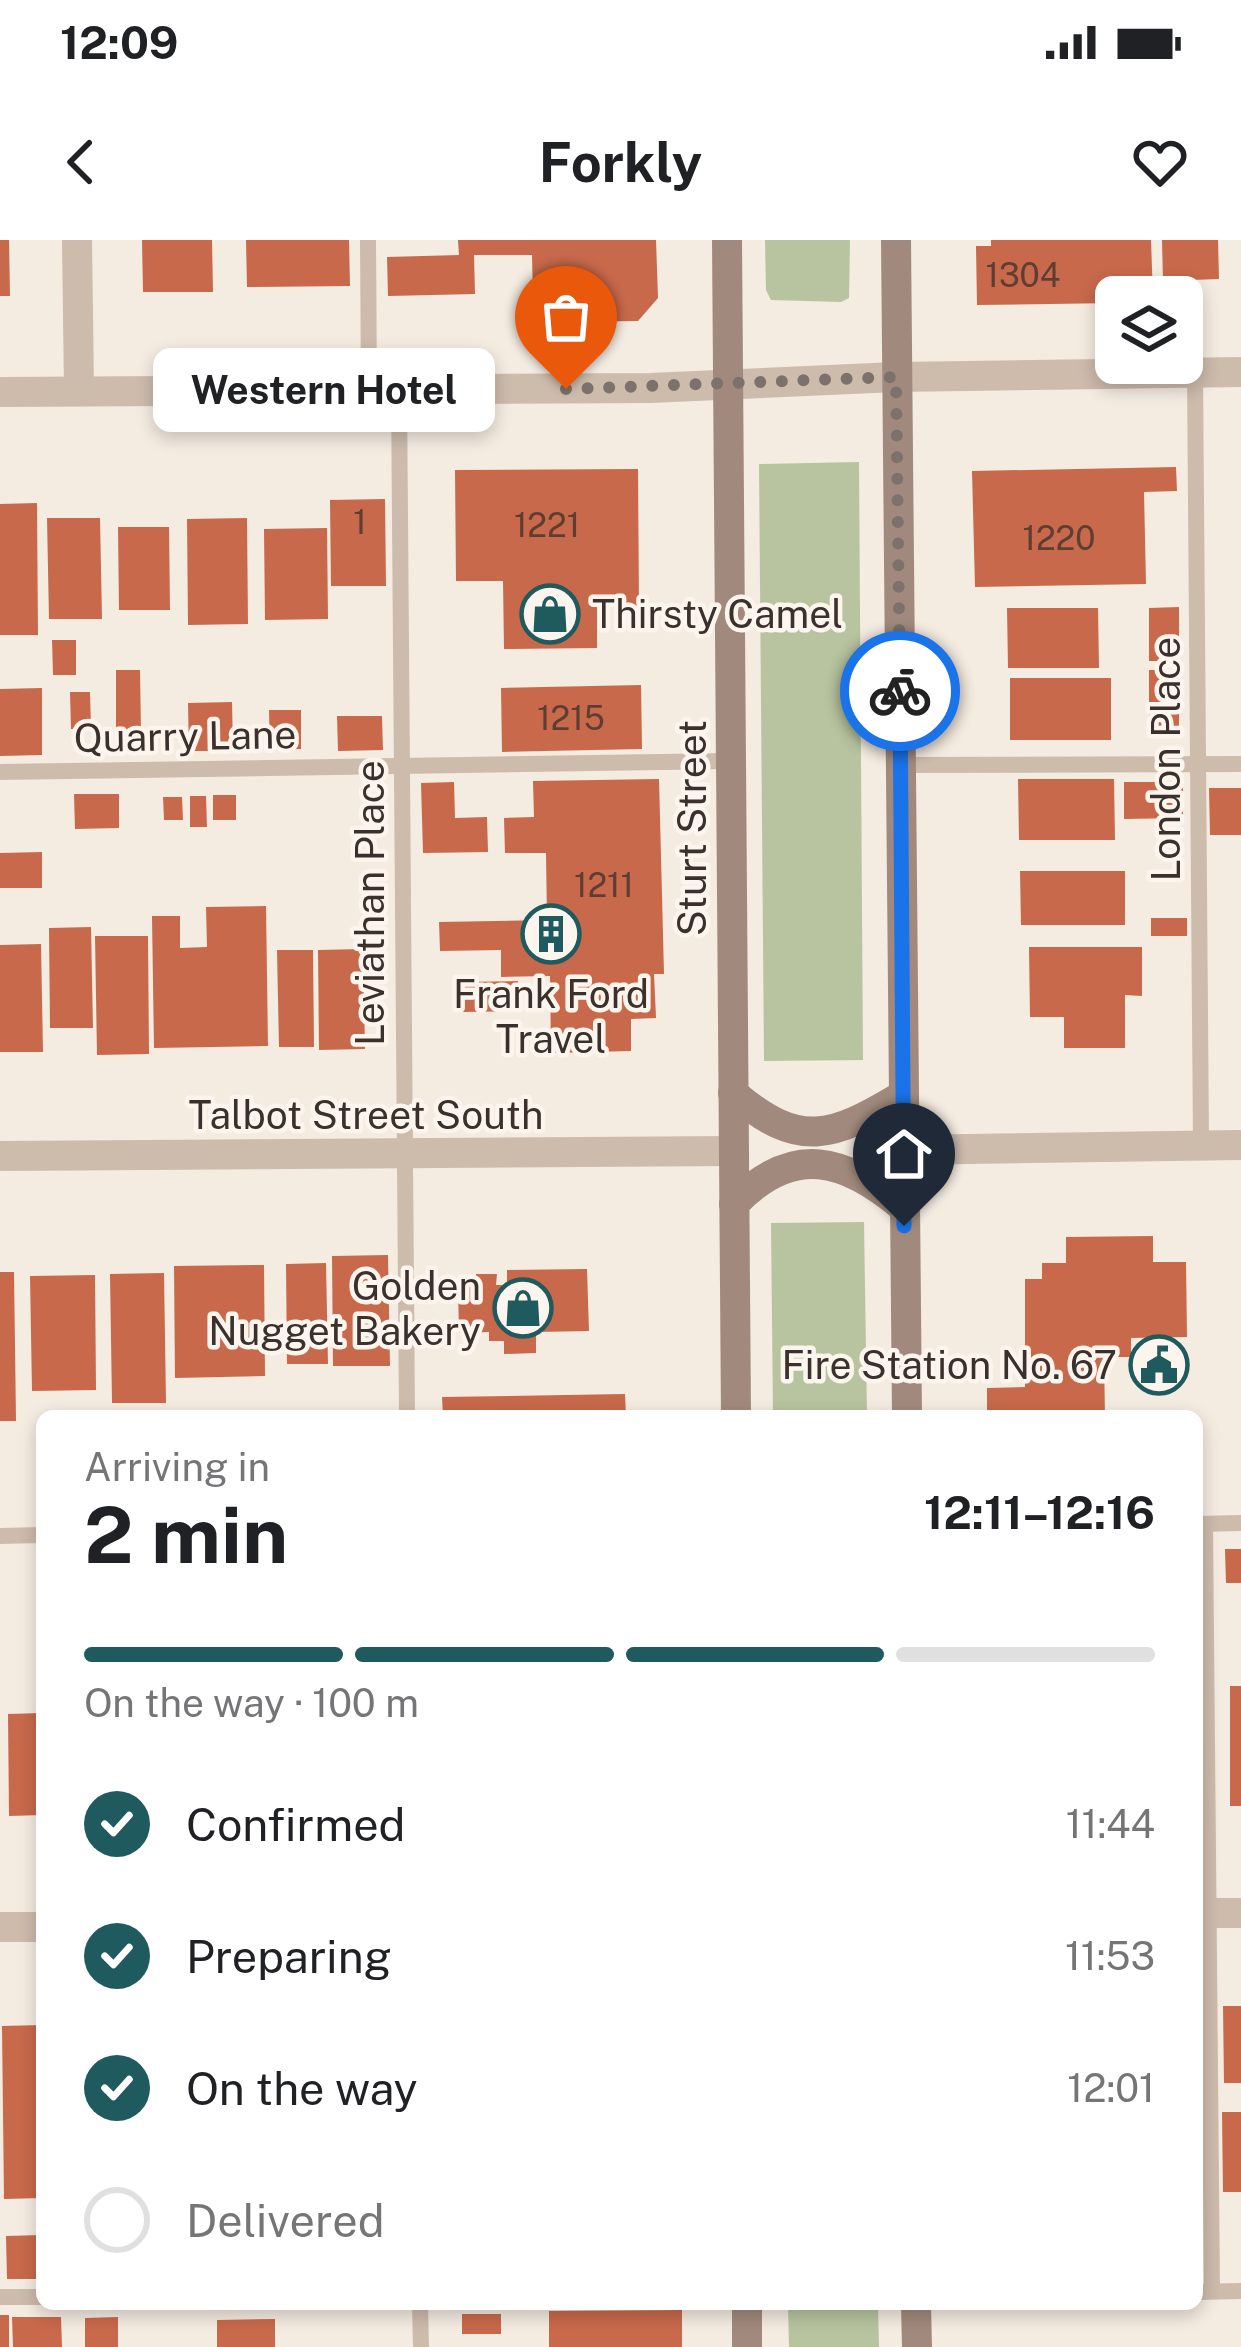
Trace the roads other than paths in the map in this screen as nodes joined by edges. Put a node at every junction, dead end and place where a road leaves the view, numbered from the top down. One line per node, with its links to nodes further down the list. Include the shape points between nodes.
1 (77, 240): 12 (street)
2 (368, 240): 11 (lane, Leviathan Place)
3 (727, 240): 9 (main road, Sturt Street)
4 (896, 240): 8 (main road)
5 (1203, 372): 6 (street)
6 (1241, 372)
7 (1095, 374): 8 (street)
8 (896, 377): 9 (street); 16 (main road)
9 (729, 382): 11 (street); 14 (main road, Sturt Street)
10 (1195, 384): 17 (lane, London Place)
11 (384, 390): 12 (street); 18 (lane, Leviathan Place)
12 (79, 391): 13 (street)
13 (0, 392)
14 (730, 761): 18 (lane, Quarry Lane); 20 (main road, Sturt Street)
15 (1241, 764): 17 (lane)
16 (900, 765): 17 (lane); 21 (main road)
17 (1199, 765): 23 (lane, London Place)
18 (402, 766): 19 (lane, Quarry Lane); 26 (lane, Leviathan Place)
19 (0, 772)
20 (733, 1093): 21 (main road, via 793,1132 832,1131); 25 (main road, Sturt Street)
21 (903, 1095): 24 (main road)
22 (1241, 1144): 23 (street)
23 (1201, 1145): 24 (street)
24 (903, 1150): 29 (main road)
25 (734, 1151): 26 (street, Talbot Street South); 28 (main road, Sturt Street)
26 (404, 1153): 27 (street, Talbot Street South); 30 (lane, Leviathan Place)
27 (0, 1156)
28 (734, 1204): 29 (main road, via 794,1164 833,1164 874,1182); 31 (main road, Sturt Street)
29 (904, 1208): 32 (main road)
30 (407, 1410)
31 (736, 1410)
32 (907, 1410)
33 (1241, 1523): 34 (lane)
34 (1203, 1524)
35 (36, 1535): 36 (lane)
36 (0, 1536)
37 (1203, 1913): 38 (street)
38 (1241, 1913)
39 (0, 1927): 40 (street)
40 (36, 1927)
41 (1203, 2102): 43 (lane)
42 (1241, 2291): 43 (lane)
43 (1204, 2292)
44 (36, 2296): 45 (lane)
45 (0, 2297)
46 (420, 2310): 49 (lane)
47 (747, 2310): 50 (main road)
48 (916, 2310): 51 (main road)
49 (421, 2347)
50 (747, 2347)
51 (917, 2347)

